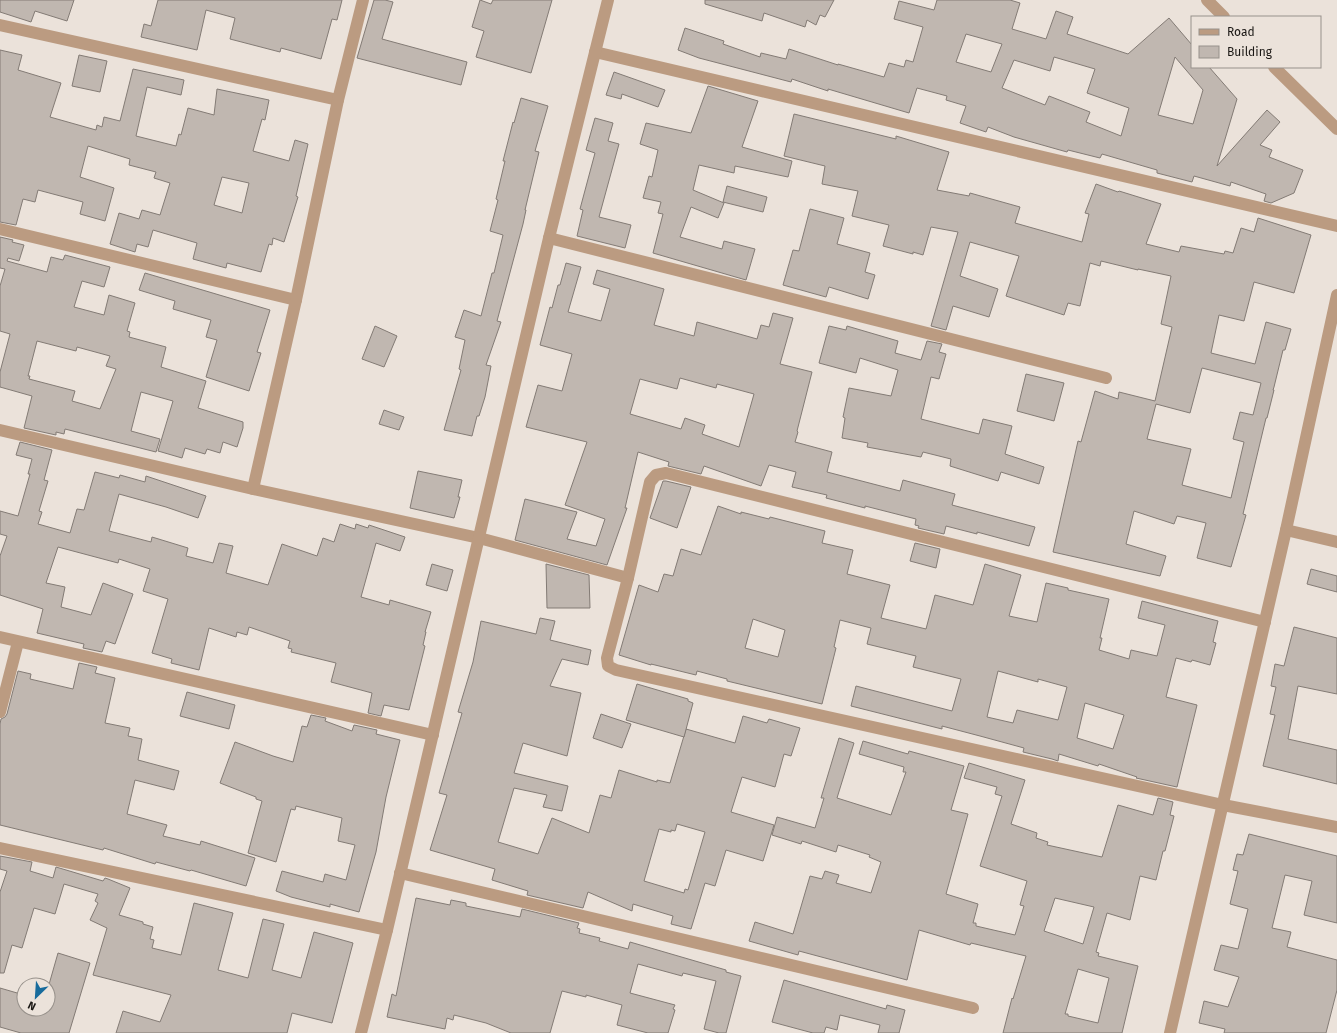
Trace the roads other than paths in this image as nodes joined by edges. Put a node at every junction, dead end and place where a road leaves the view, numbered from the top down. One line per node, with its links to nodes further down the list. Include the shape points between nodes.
1 (363, 0): 8 (street)
2 (608, 0): 6 (street)
3 (1207, 0): 4 (street)
4 (1223, 16)
5 (0, 25): 8 (street)
6 (595, 52): 10 (street); 12 (street)
7 (1275, 68): 9 (street)
8 (338, 100): 14 (street)
9 (1337, 129)
10 (1337, 226)
11 (0, 229): 14 (street)
12 (549, 238): 16 (street); 20 (street)
13 (1337, 295): 15 (street)
14 (296, 300): 18 (street)
15 (1335, 310): 19 (street)
16 (1106, 378)
17 (0, 430): 18 (street)
18 (253, 489): 20 (street)
19 (1286, 530): 21 (street); 23 (street)
20 (479, 538): 22 (street); 27 (street)
21 (1337, 542)
22 (628, 578): 23 (street, via 650,482 656,475 666,473); 28 (street, via 607,658 608,666 616,670)
23 (1265, 622): 28 (street)
24 (0, 638): 25 (street)
25 (18, 642): 26 (street); 27 (street)
26 (0, 712)
27 (433, 735): 31 (street)
28 (1224, 805): 29 (street); 35 (street)
29 (1337, 827)
30 (0, 848): 32 (street)
31 (400, 873): 32 (street); 33 (street)
32 (387, 930): 34 (street)
33 (973, 1008)
34 (361, 1033)
35 (1170, 1033)

